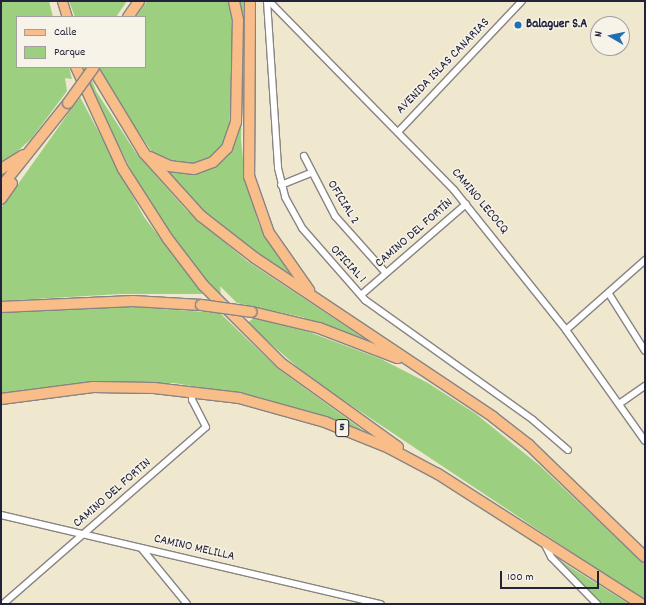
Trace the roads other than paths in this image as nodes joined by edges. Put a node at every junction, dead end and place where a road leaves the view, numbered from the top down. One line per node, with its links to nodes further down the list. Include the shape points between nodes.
1 (62, 1): 7 (main road)
2 (139, 1): 8 (highway)
3 (234, 1): 14 (highway, via 238,20 236,122 227,148 213,162 194,169 169,166)
4 (250, 1): 26 (highway, via 246,142 252,192 281,254 304,284)
5 (268, 1): 12 (street, CAMINO LECOCQ); 18 (street, OFICIAL 1)
6 (522, 1): 12 (street, AVENIDA ISLAS CANARIAS)
7 (66, 16)
8 (129, 16)
9 (76, 68): 37 (highway, via 103,130 144,204 216,299 287,368)
10 (92, 68): 13 (highway, bridge)
11 (94, 68): 14 (highway)
12 (398, 132): 21 (street, CAMINO LECOCQ)
13 (42, 138): 16 (highway, via 16,162); 19 (highway); 20 (highway)
14 (144, 154): 26 (highway, via 221,233)
15 (304, 156): 17 (street, OFICIAL 2)
16 (1, 169)
17 (310, 173): 18 (street); 23 (street, OFICIAL 2, via 341,224)
18 (281, 185): 25 (street, OFICIAL 1, via 292,213 313,245)
19 (1, 187)
20 (1, 199)
21 (466, 204): 23 (street, CAMINO DEL FORTÍN); 28 (street, CAMINO LECOCQ)
22 (644, 263): 24 (street)
23 (386, 273): 25 (street, CAMINO DEL FORTÍN)
24 (609, 294): 28 (street); 29 (street)
25 (361, 295): 36 (street, OFICIAL 1, via 533,420)
26 (326, 304): 30 (highway)
27 (1, 307): 30 (highway, bridge, via 133,301 201,305 252,312 319,328 400,360)
28 (566, 330): 34 (street, CAMINO LECOCQ)
29 (645, 351)
30 (432, 377): 42 (highway, via 529,445)
31 (645, 386): 34 (street)
32 (192, 391): 33 (highway, 5, via 93,387); 37 (highway, 5, via 272,405 325,422 389,448); 39 (street, CAMINO DEL FORTIN, via 192,400 206,427)
33 (1, 399)
34 (618, 404): 35 (street, CAMINO LECOCQ)
35 (645, 441)
36 (568, 450)
37 (438, 474): 40 (highway, 5)
38 (1, 515): 39 (street, CAMINO MELILLA)
39 (83, 535): 41 (street, CAMINO MELILLA); 43 (street, CAMINO DEL FORTIN)
40 (543, 541): 46 (street, via 551,557); 47 (highway, 5)
41 (142, 548): 44 (street); 45 (street, CAMINO MELILLA)
42 (645, 557)
43 (3, 604)
44 (187, 604)
45 (381, 604)
46 (597, 604)
47 (641, 604)

